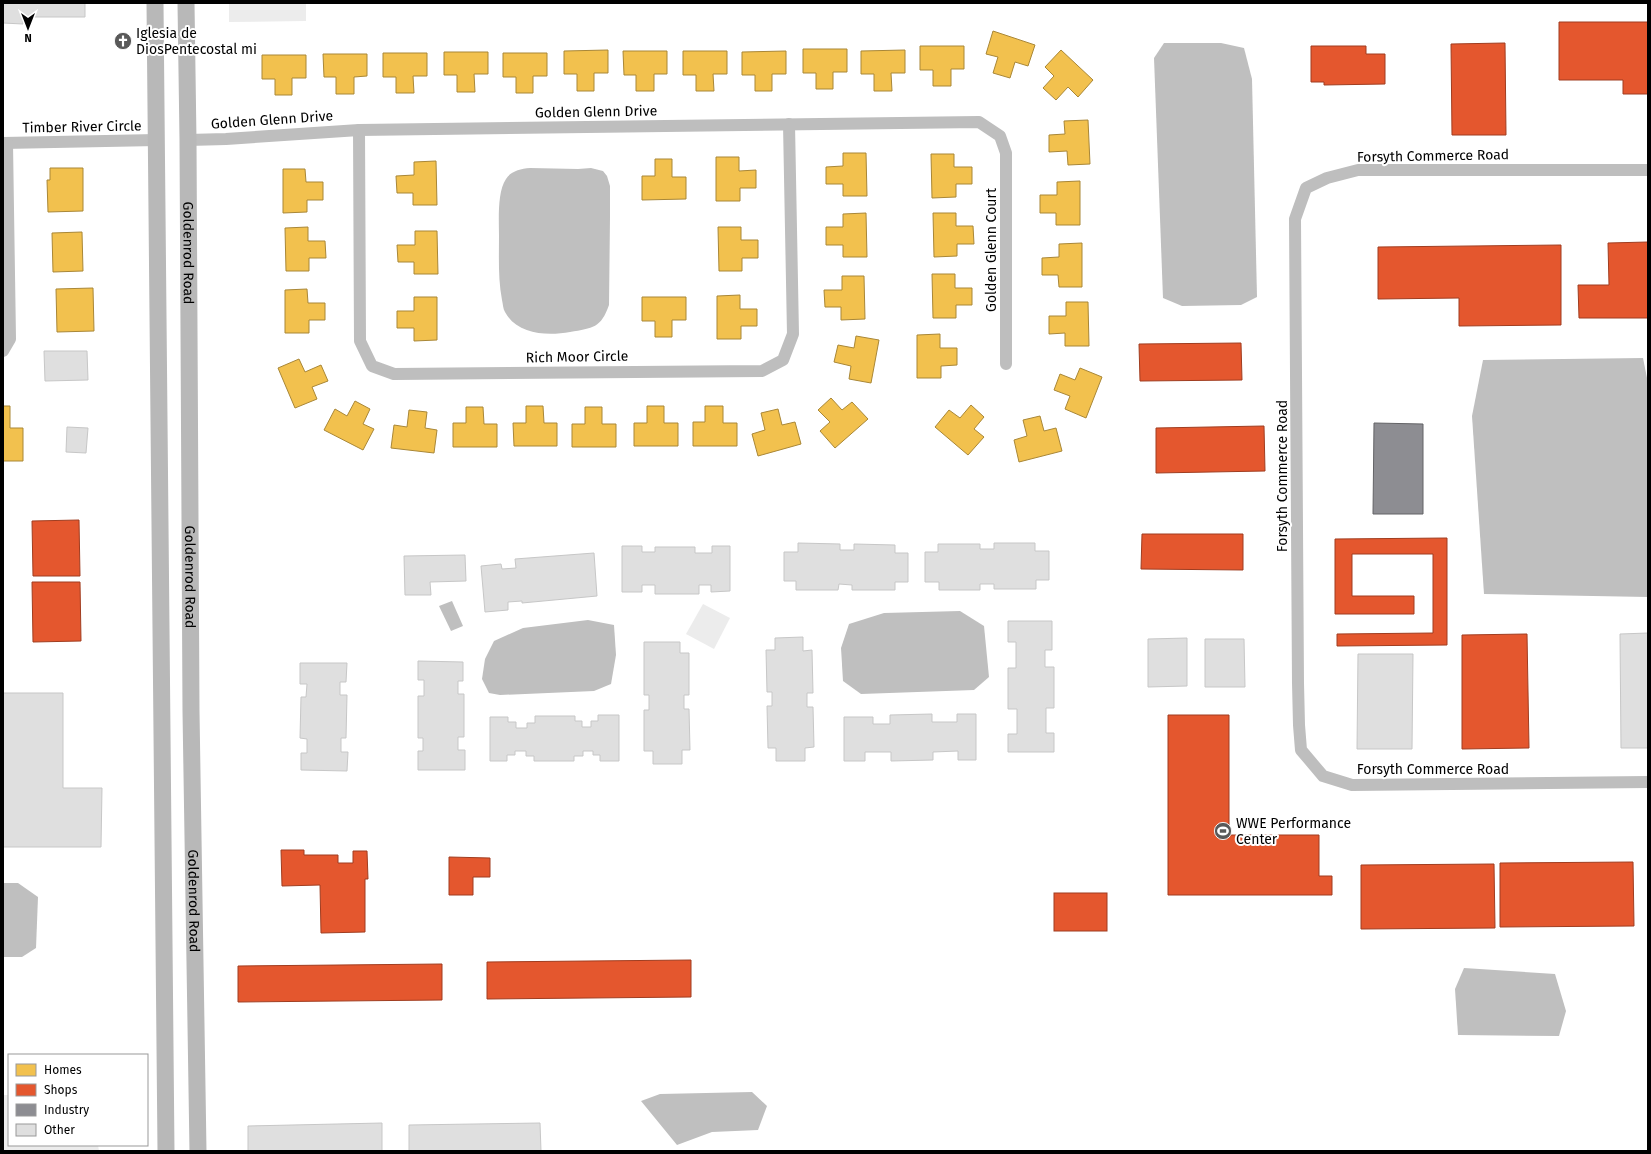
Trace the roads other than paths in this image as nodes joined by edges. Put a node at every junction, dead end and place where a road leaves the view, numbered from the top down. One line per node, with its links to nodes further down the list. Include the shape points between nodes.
1 (155, 3): 6 (main road, Goldenrod Road)
2 (186, 3): 7 (main road, Goldenrod Road)
3 (789, 124): 4 (street, Golden Glenn Drive); 4 (street, Rich Moor Circle, via 793,334 783,360 762,371 394,374 372,366 360,342); 5 (street, Golden Glenn Drive, via 979,122)
4 (359, 130): 7 (street, Golden Glenn Drive)
5 (1000, 136): 11 (street, Golden Glenn Court, via 1006,153)
6 (157, 140): 8 (street, Timber River Circle); 13 (main road, Goldenrod Road)
7 (188, 140): 14 (main road, Goldenrod Road, via 191,711)
8 (5, 143): 10 (street, Timber River Circle, via 10,339)
9 (1648, 170): 12 (street, Forsyth Commerce Road, via 1358,170 1327,178 1306,188 1295,219 1298,689 1301,750 1323,776 1352,785)
10 (3, 351)
11 (1006, 364)
12 (1648, 782)
13 (166, 1151)
14 (198, 1151)

